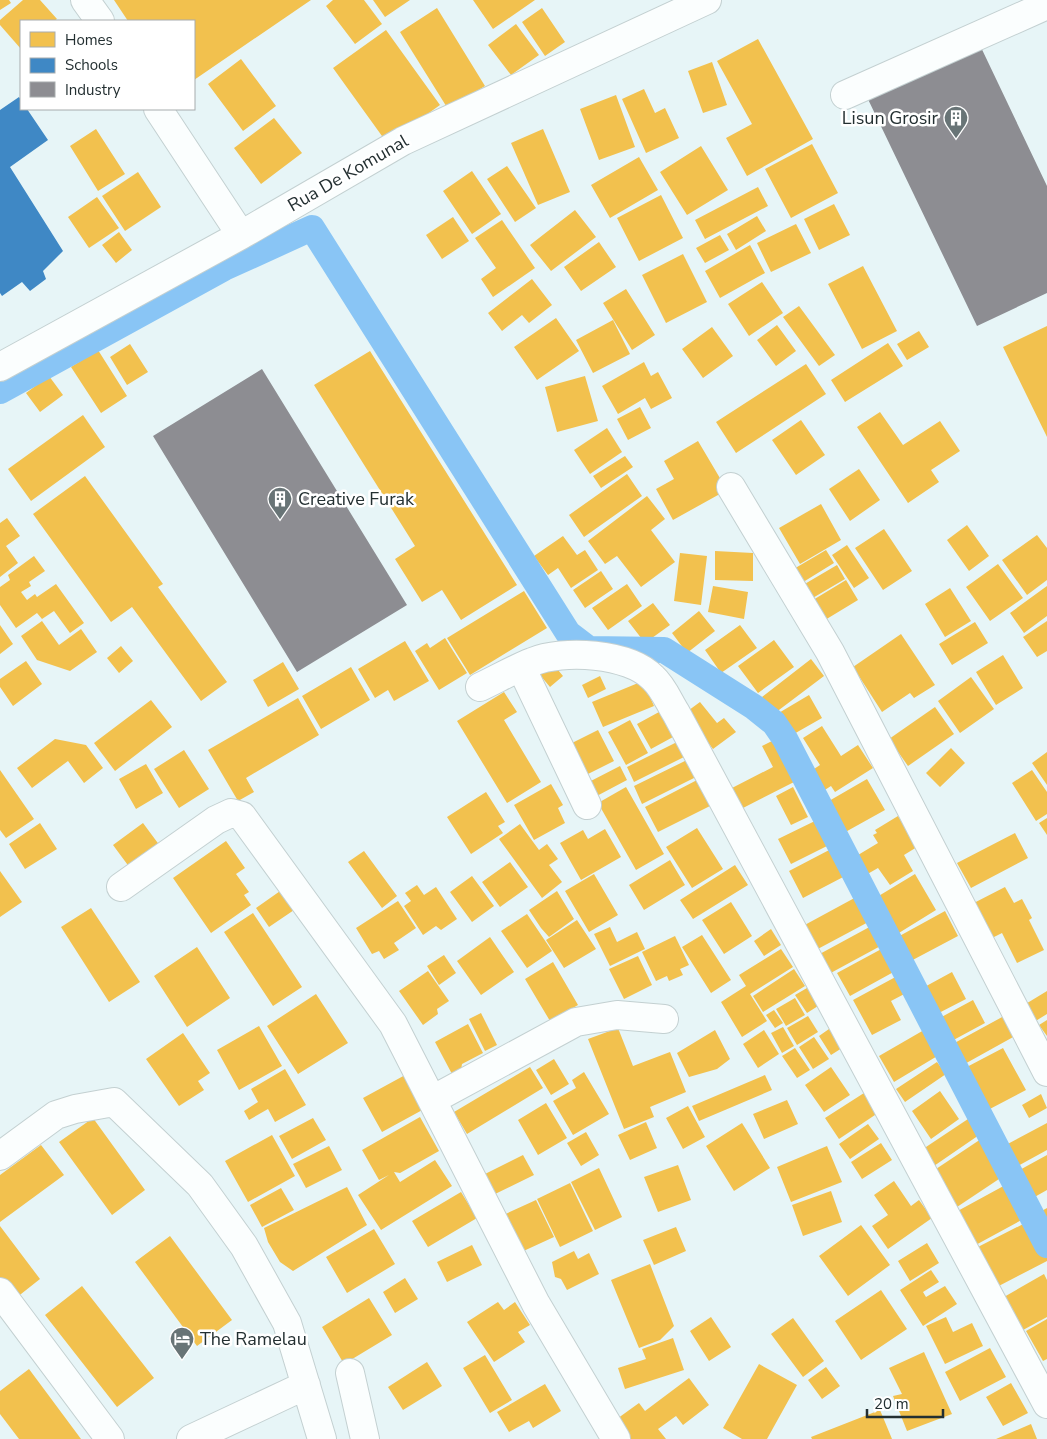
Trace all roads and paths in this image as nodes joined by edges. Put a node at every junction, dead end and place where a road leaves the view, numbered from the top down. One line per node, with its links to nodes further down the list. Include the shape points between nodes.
1 (86, 0): 4 (street)
2 (707, 0): 7 (street, Rua De Komunal, via 403,141)
3 (1047, 5): 5 (street)
4 (99, 20)
5 (845, 95)
6 (159, 110): 7 (street)
7 (241, 235): 8 (street, Rua De Komunal)
8 (0, 367)
9 (731, 487): 15 (street, via 830,652)
10 (521, 667): 11 (street); 12 (street); 21 (street, via 564,654 595,656 628,661 653,678 676,714)
11 (480, 687)
12 (587, 805)
13 (121, 888): 16 (street, via 216,820 231,813 242,816 393,1024)
14 (664, 1019): 16 (street, via 617,1015 576,1022)
15 (1047, 1072)
16 (432, 1100): 26 (street, via 536,1304)
17 (0, 1156): 20 (street, via 56,1115 114,1102 200,1185 244,1246 287,1323)
18 (0, 1292): 22 (street)
19 (350, 1373): 25 (street)
20 (306, 1385): 23 (street); 24 (street)
21 (1047, 1404)
22 (110, 1439)
23 (190, 1439)
24 (322, 1439)
25 (365, 1439)
26 (616, 1439)

